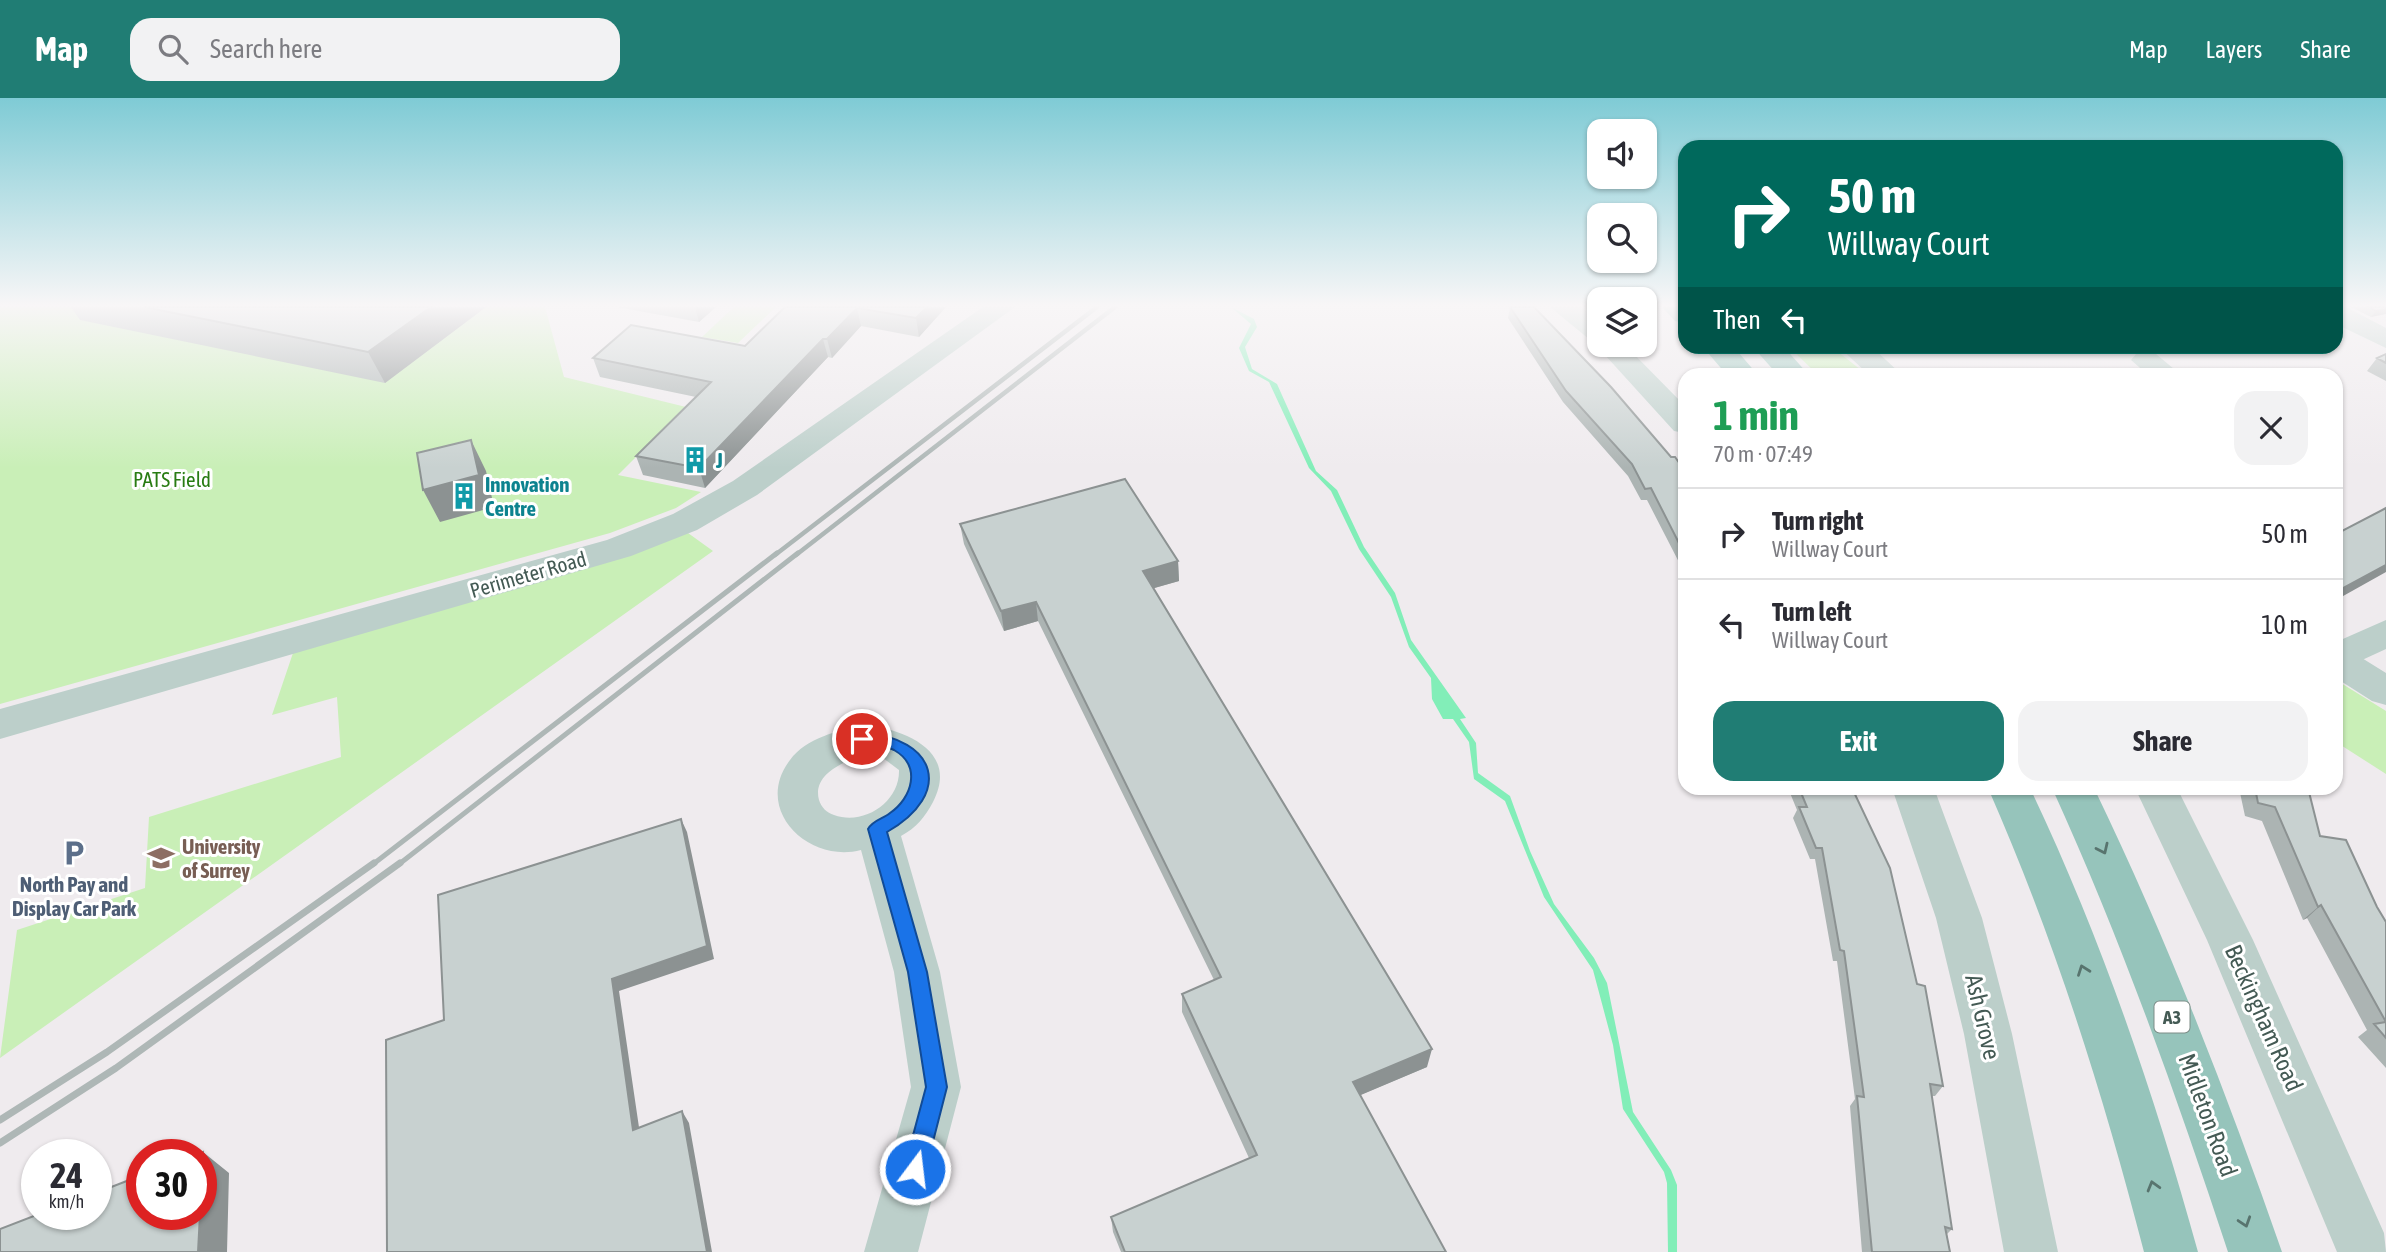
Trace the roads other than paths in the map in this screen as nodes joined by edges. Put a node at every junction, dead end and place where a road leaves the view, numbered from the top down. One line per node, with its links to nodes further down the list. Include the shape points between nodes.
1 (925, 361): 8 (street, Perimeter Road, via 745,488 667,531)
2 (1624, 361): 3 (street)
3 (1678, 417)
4 (2386, 633): 5 (street)
5 (2343, 656)
6 (2343, 664): 7 (street)
7 (2386, 691)
8 (0, 724)
9 (1915, 795): 15 (street, Ash Grove, via 1963,931 1989,1034)
10 (2012, 795): 16 (highway, one-way to 10, via 2092,994)
11 (2076, 795): 17 (highway, Midleton Road / A3, one-way to 17, via 2157,978)
12 (2159, 795): 18 (street, Beckingham Road, via 2230,940)
13 (877, 829): 14 (street, via 918,972 936,1087)
14 (891, 1252)
15 (2031, 1252)
16 (2171, 1252)
17 (2255, 1252)
18 (2365, 1252)

